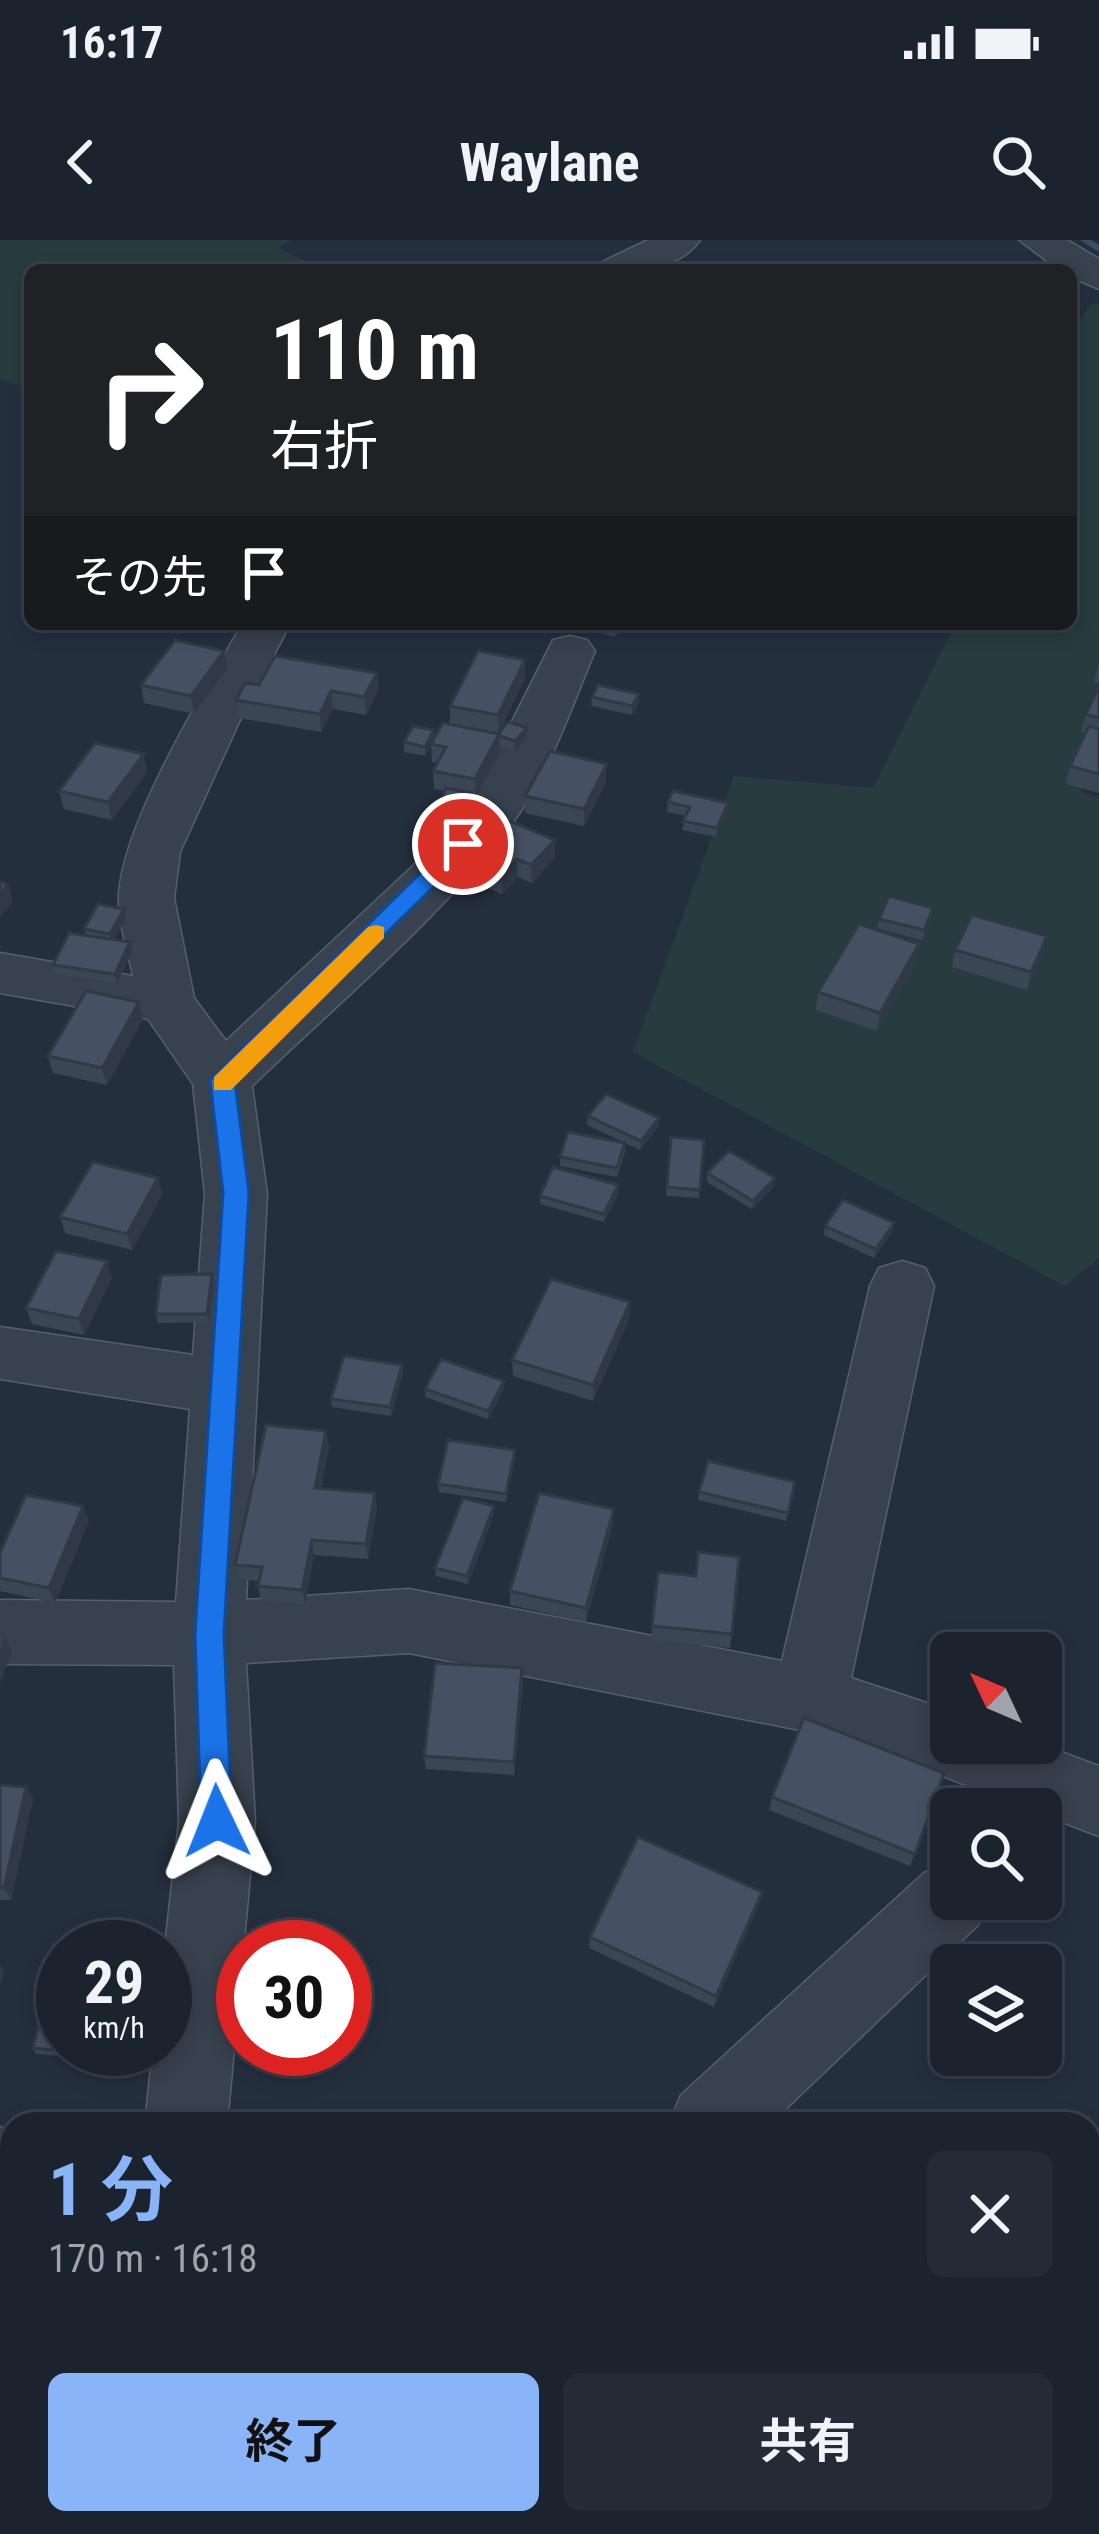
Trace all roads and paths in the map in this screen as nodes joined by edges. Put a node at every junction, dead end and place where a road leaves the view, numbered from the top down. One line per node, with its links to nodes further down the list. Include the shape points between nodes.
1 (680, 240): 3 (street)
2 (1040, 240): 4 (street)
3 (630, 264)
4 (1099, 277)
5 (263, 630): 8 (street, via 153,853 146,898)
6 (570, 651): 9 (street, via 493,811)
7 (0, 973): 8 (street)
8 (166, 1002): 9 (street)
9 (222, 1080): 12 (street, via 236,1193)
10 (902, 1286): 15 (street)
11 (0, 1353): 12 (street)
12 (225, 1387): 14 (street)
13 (0, 1632): 14 (street)
14 (209, 1634): 15 (street, via 409,1621); 18 (street, via 217,1821)
15 (810, 1700): 16 (street, via 906,1728)
16 (1079, 1798)
17 (930, 1919): 19 (street)
18 (187, 2112)
19 (723, 2112)

